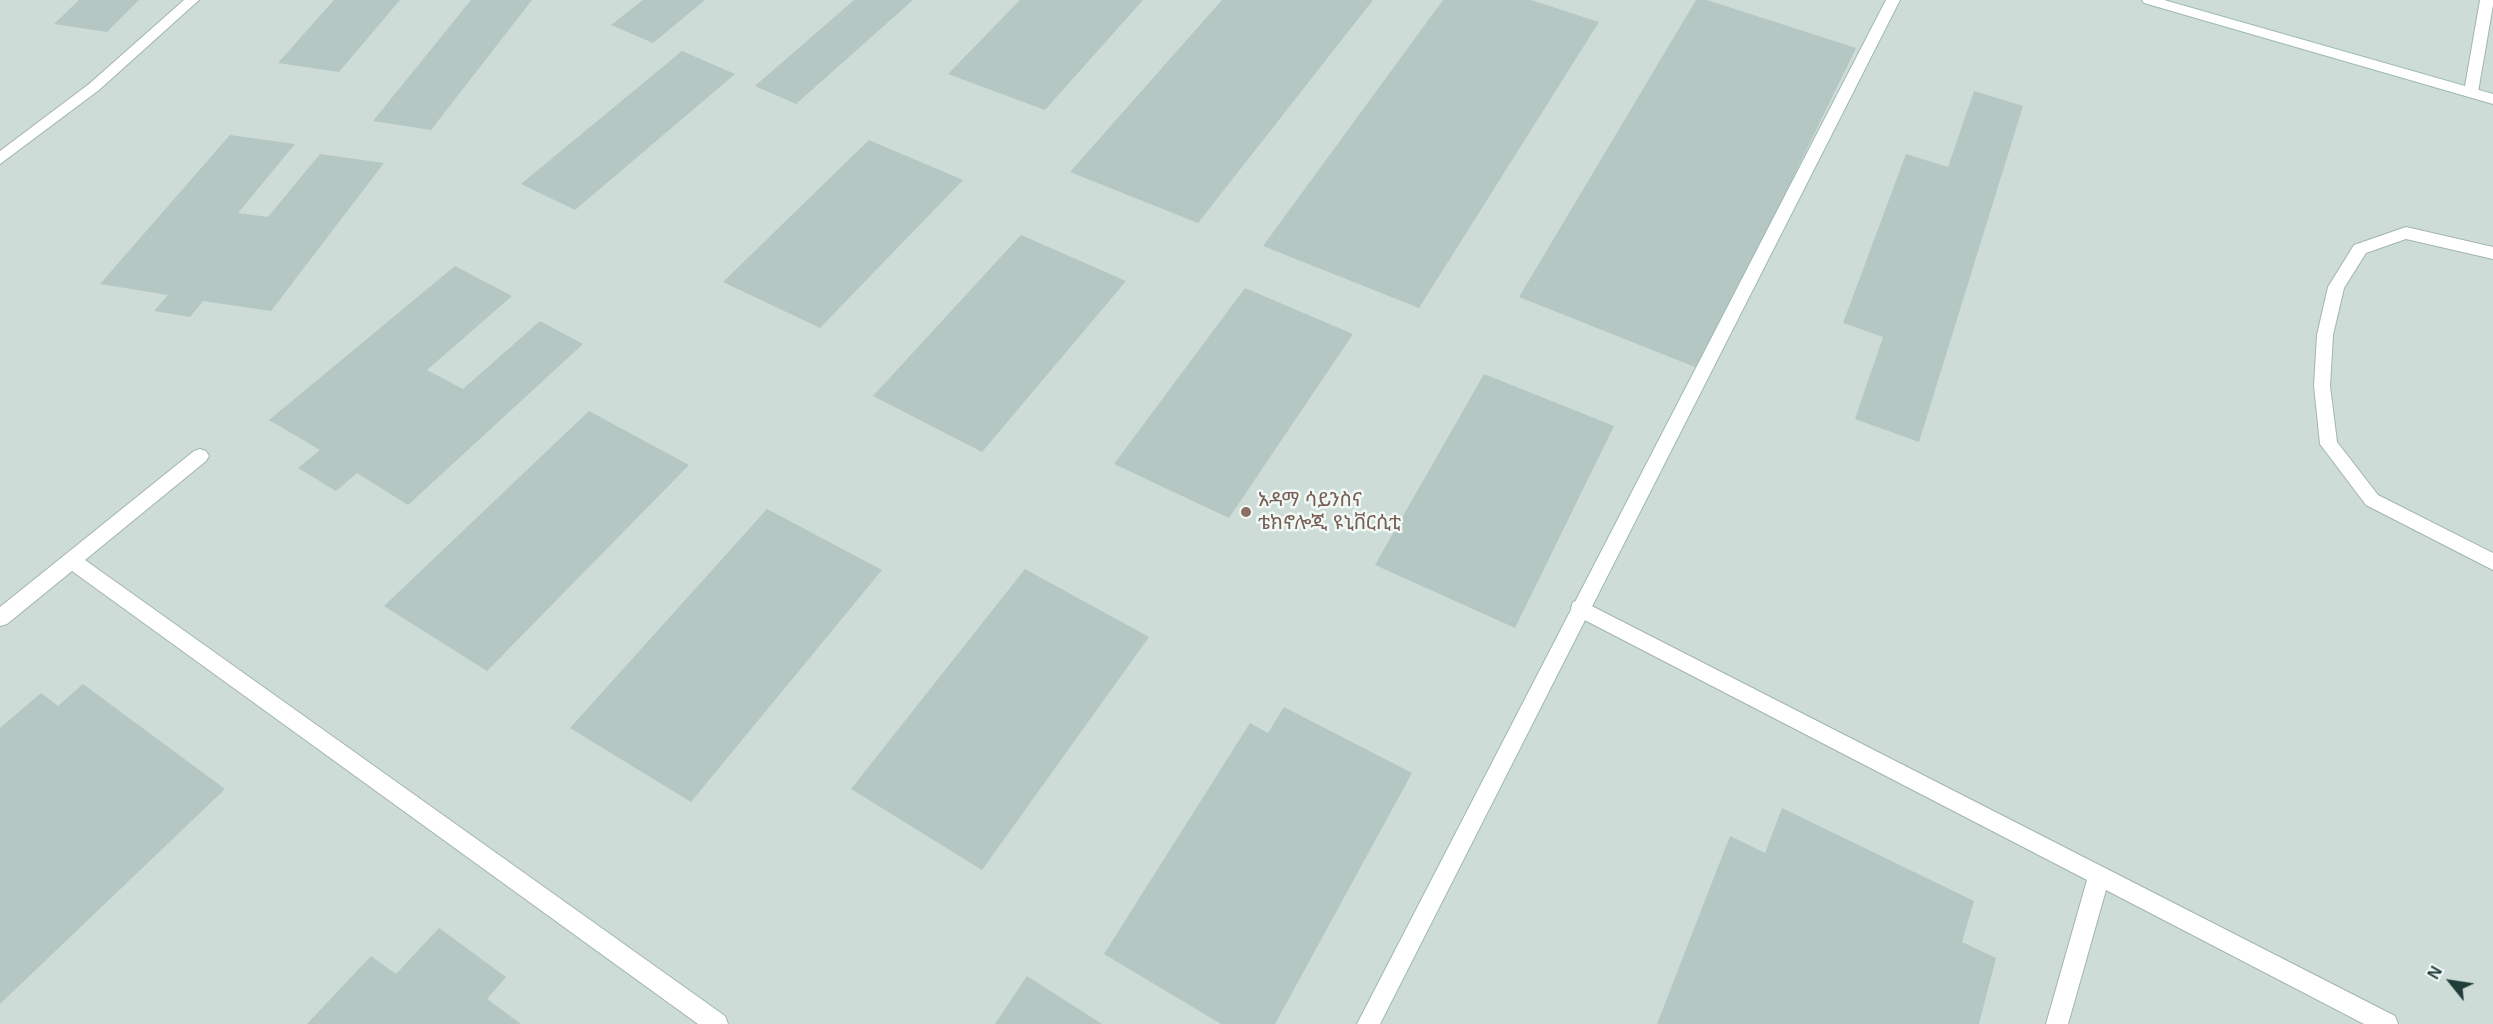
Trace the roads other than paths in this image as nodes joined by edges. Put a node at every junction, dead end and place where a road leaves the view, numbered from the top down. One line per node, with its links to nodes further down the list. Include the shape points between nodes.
1 (192, 0): 7 (street, via 94,87)
2 (1893, 0): 12 (street)
3 (2149, 0): 5 (street)
4 (2487, 0): 5 (street)
5 (2471, 92): 6 (street)
6 (2493, 99)
7 (0, 159)
8 (2493, 253): 11 (street, via 2406,233 2360,249 2336,287 2325,335 2322,386 2330,444 2372,500)
9 (200, 456): 10 (street)
10 (71, 560): 13 (street); 15 (street)
11 (2493, 562)
12 (1580, 608): 14 (street); 16 (street)
13 (0, 618)
14 (2099, 876): 17 (street); 18 (street)
15 (717, 1024)
16 (1368, 1024)
17 (2057, 1024)
18 (2387, 1024)

